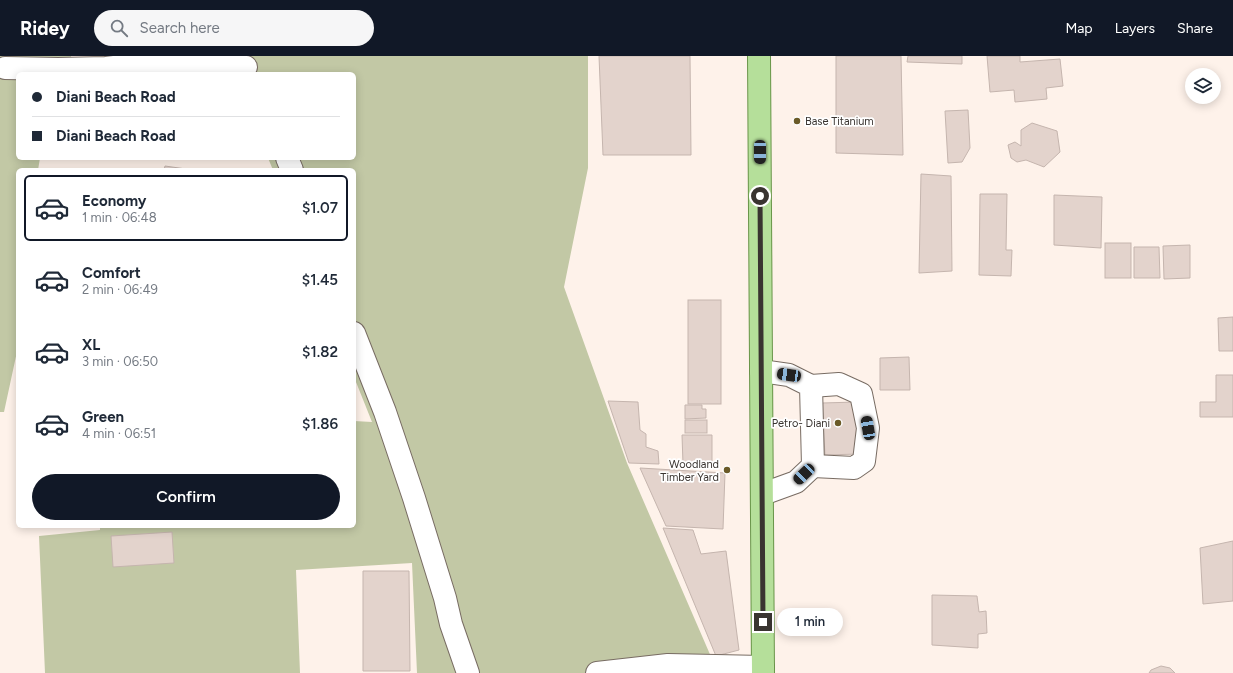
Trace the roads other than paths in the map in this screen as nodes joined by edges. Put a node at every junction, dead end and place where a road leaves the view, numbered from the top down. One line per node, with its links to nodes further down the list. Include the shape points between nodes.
1 (759, 56): 5 (main road)
2 (245, 66): 3 (street, via 153,62 82,69)
3 (5, 68)
4 (356, 338): 10 (street, via 385,412 414,498)
5 (761, 371): 6 (street, via 789,375); 8 (main road)
6 (811, 386): 7 (street); 7 (street, via 839,384 861,394 868,428 864,461 854,468)
7 (812, 466): 8 (street, via 796,482)
8 (763, 494): 9 (main road)
9 (763, 670): 11 (street, via 668,665)
10 (468, 673)
11 (597, 673)

